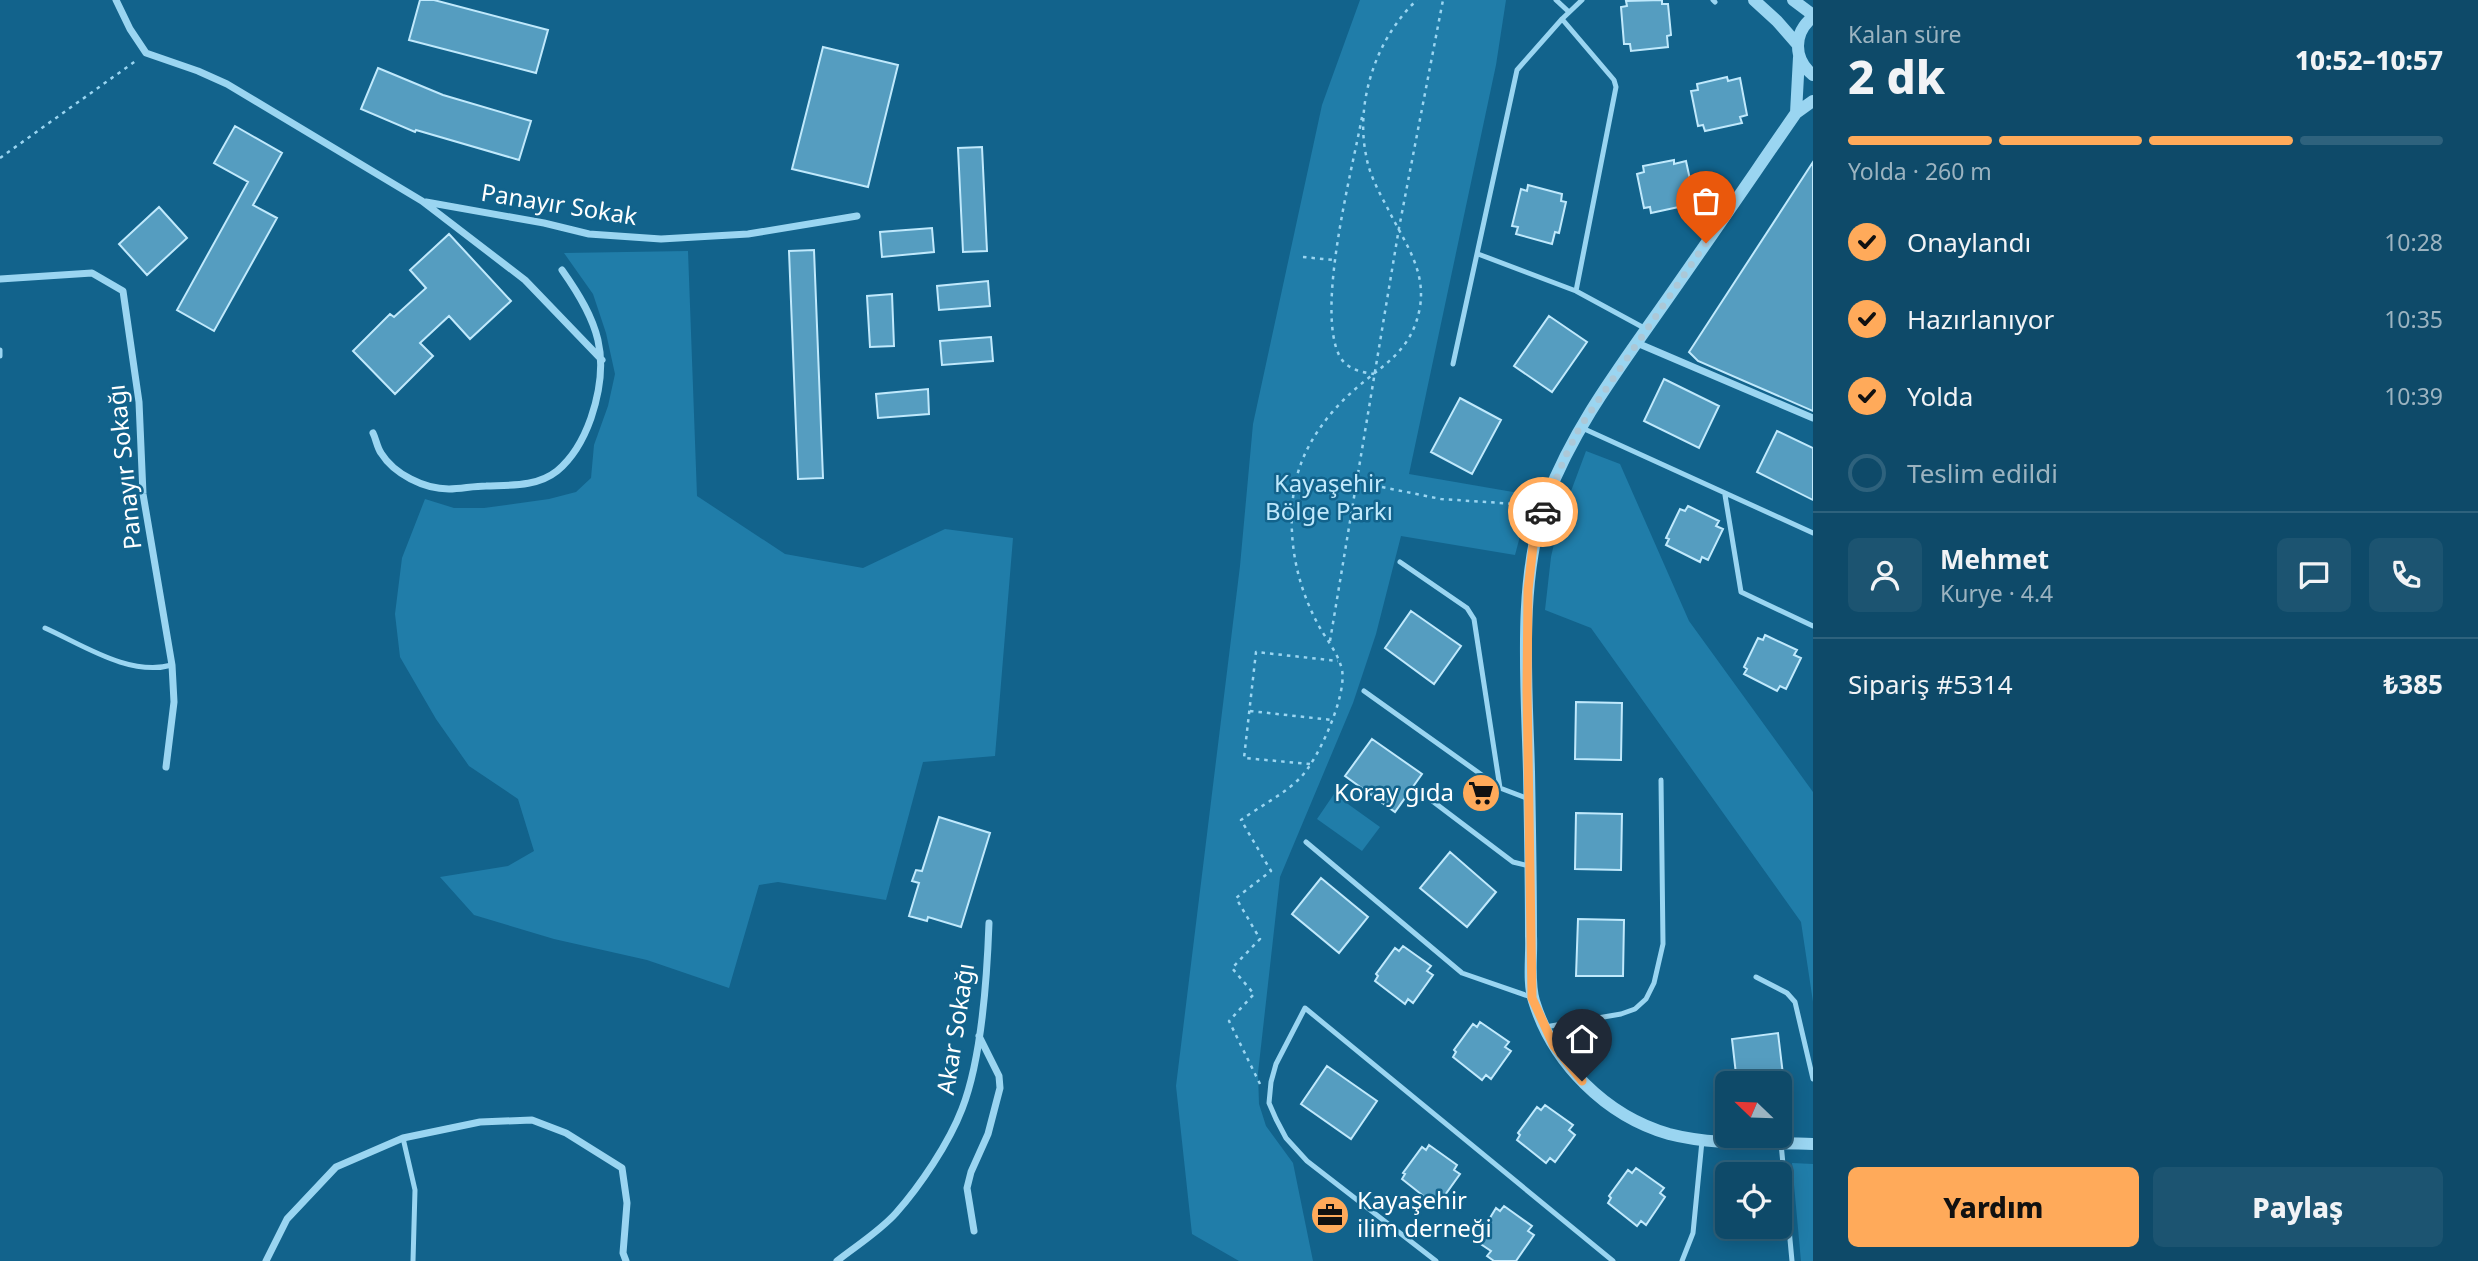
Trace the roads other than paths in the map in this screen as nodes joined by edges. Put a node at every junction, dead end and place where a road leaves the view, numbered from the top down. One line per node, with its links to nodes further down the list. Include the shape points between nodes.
1 (116, 0): 13 (street, via 146,53 227,84)
2 (1556, 0): 6 (lane)
3 (1582, 0): 6 (lane)
4 (1754, 0): 9 (street)
5 (1793, 0): 7 (street)
6 (1569, 12): 8 (lane)
7 (1813, 16): 9 (street, via 1802,29)
8 (1562, 19): 15 (lane, via 1517,70); 18 (lane, via 1616,87)
9 (1798, 50): 10 (street); 12 (street)
10 (1813, 75)
11 (1813, 101): 12 (street)
12 (1796, 113): 19 (street)
13 (422, 201): 14 (street, Panayır Sokak, via 589,234 661,239 748,234); 23 (street, via 525,280)
14 (857, 216)
15 (1478, 254): 18 (lane); 24 (lane)
16 (562, 270): 23 (street, via 592,318)
17 (0, 279): 33 (street, Panayır Sokağı, via 92,273 124,291 139,402 145,505)
18 (1576, 291): 19 (lane)
19 (1646, 329): 20 (street)
20 (1637, 343): 25 (street); 26 (street)
21 (0, 350): 22 (lane)
22 (0, 356)
23 (602, 360): 27 (street, via 601,381 585,434 556,472 534,483 448,489 429,486 393,466 380,452)
24 (1453, 364)
25 (1813, 418)
26 (1580, 427): 28 (lane); 39 (street, via 1544,506 1533,546 1528,590)
27 (373, 433)
28 (1725, 495): 29 (lane); 31 (lane, via 1741,592)
29 (1813, 533)
30 (1400, 562): 37 (lane, via 1467,608 1474,619)
31 (1813, 625)
32 (45, 628): 33 (lane, via 132,667)
33 (172, 664): 35 (street, Panayır Sokağı, via 174,702)
34 (1364, 691): 37 (lane)
35 (166, 767)
36 (1661, 780): 45 (lane, via 1663,944 1654,983 1635,1009)
37 (1500, 788): 39 (lane)
38 (1423, 794): 41 (lane, via 1513,862)
39 (1529, 799): 41 (street)
40 (1306, 842): 44 (lane, via 1462,973)
41 (1530, 866): 44 (street)
42 (989, 923): 46 (street, Akar Sokağı)
43 (1756, 977): 47 (lane, via 1795,1002)
44 (1532, 998): 45 (street)
45 (1545, 1027): 49 (street, via 1572,1071 1620,1112 1669,1134)
46 (979, 1035): 54 (street, via 1000,1088 967,1188); 58 (street, Akar Sokağı, via 962,1111 941,1149 894,1215)
47 (1813, 1080)
48 (403, 1138): 55 (street, via 336,1167 287,1219); 56 (lane, via 415,1190); 57 (street, via 480,1122 532,1120 566,1133 622,1168)
49 (1702, 1140): 50 (street); 61 (lane, via 1693,1233)
50 (1715, 1140)
51 (1792, 1143): 52 (street)
52 (1813, 1144)
53 (1781, 1148): 62 (lane)
54 (974, 1231)
55 (266, 1261)
56 (413, 1261)
57 (626, 1261)
58 (837, 1261)
59 (1436, 1261): 60 (lane, via 1307,1161 1286,1138 1269,1103 1271,1082 1306,1008)
60 (1613, 1261)
61 (1682, 1261)
62 (1792, 1261)

